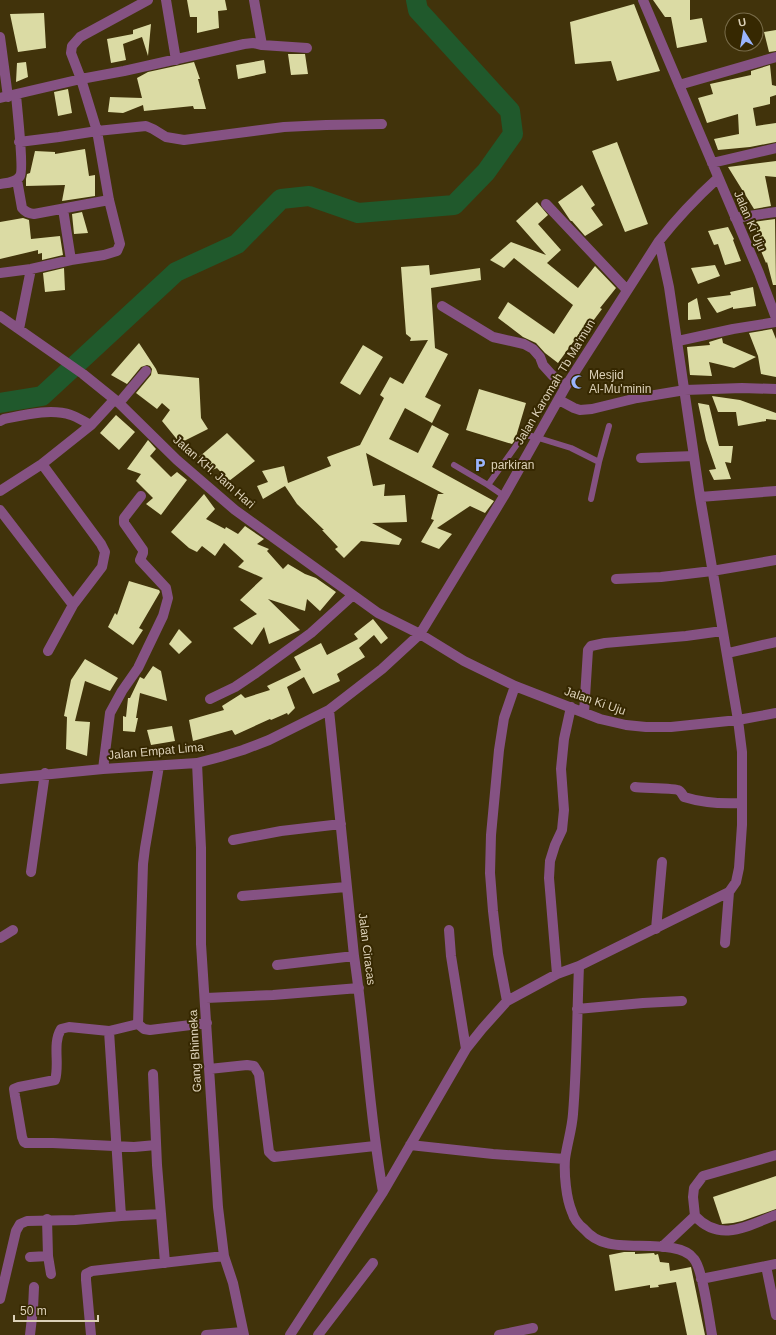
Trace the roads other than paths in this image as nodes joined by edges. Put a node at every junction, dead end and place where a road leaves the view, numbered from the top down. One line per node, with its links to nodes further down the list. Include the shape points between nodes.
1 (148, 0): 10 (street, via 75,42 71,53)
2 (166, 0): 9 (street)
3 (254, 0): 6 (street)
4 (643, 0): 11 (street, Jalan Ki Uju)
5 (0, 36): 12 (street)
6 (262, 45): 7 (street); 9 (street, via 244,44)
7 (307, 48)
8 (776, 57): 11 (street)
9 (176, 60): 10 (street)
10 (81, 79): 12 (street); 14 (street)
11 (679, 85): 17 (street, Jalan Ki Uju)
12 (8, 97): 15 (street)
13 (382, 124): 14 (street, via 284,127 184,140 166,137 146,126)
14 (97, 131): 15 (street); 21 (street)
15 (20, 142): 19 (street, via 21,176)
16 (776, 148): 17 (street)
17 (712, 163): 18 (street, Jalan Ki Uju)
18 (718, 178): 25 (street, Jalan Ki Uju); 26 (street, Jalan Karomah Tb Ma'mun, via 682,213)
19 (17, 180): 20 (street); 23 (street, via 24,211 34,214)
20 (0, 184)
21 (109, 200): 23 (street); 27 (street, via 120,244 117,250 104,255)
22 (546, 204): 30 (street)
23 (63, 209): 27 (street)
24 (776, 212): 25 (street)
25 (735, 218): 33 (street, Jalan Ki Uju)
26 (659, 241): 30 (street, Jalan Karomah Tb Ma'mun); 36 (street)
27 (71, 260): 28 (street)
28 (31, 269): 29 (street); 35 (street)
29 (0, 273)
30 (627, 290): 38 (street, Jalan Karomah Tb Ma'mun)
31 (442, 306): 38 (street, via 493,337 524,344 533,349 543,366)
32 (0, 316): 35 (street, Jalan KH. Jam Hari)
33 (776, 318)
34 (776, 322): 36 (street, via 733,328)
35 (22, 331): 42 (street, Jalan KH. Jam Hari, via 83,374)
36 (678, 341): 40 (street)
37 (146, 371): 42 (street)
38 (566, 386): 41 (street, Jalan Karomah Tb Ma'mun)
39 (776, 389): 40 (street)
40 (684, 390): 41 (street, via 637,398 592,410 580,410); 47 (street)
41 (559, 400): 46 (street, Jalan Karomah Tb Ma'mun)
42 (117, 402): 44 (street); 63 (street, Jalan KH. Jam Hari, via 219,496)
43 (0, 421): 44 (street, via 44,412 71,414)
44 (91, 426): 50 (street)
45 (609, 426): 49 (lane)
46 (538, 438): 49 (lane, via 571,448); 52 (lane, via 525,436 521,439); 56 (street, Jalan Karomah Tb Ma'mun)
47 (694, 456): 48 (street); 57 (street)
48 (641, 458)
49 (599, 462): 58 (lane)
50 (42, 464): 53 (street); 64 (street, via 105,552 102,567)
51 (454, 465): 52 (lane)
52 (488, 485): 56 (lane)
53 (0, 491)
54 (776, 491): 57 (street)
55 (141, 496): 79 (street, via 124,518 124,523 143,550 141,561 166,588 168,598 163,616 138,668 110,713)
56 (504, 496): 66 (street, Jalan Karomah Tb Ma'mun)
57 (700, 497): 61 (street)
58 (591, 499)
59 (0, 510): 64 (street)
60 (776, 560): 61 (street)
61 (712, 571): 62 (street); 65 (street)
62 (616, 579)
63 (353, 595): 66 (street, Jalan KH. Jam Hari, via 378,613); 71 (street, via 310,633 256,673)
64 (73, 605): 68 (street)
65 (722, 631): 69 (street); 74 (street, via 591,646 588,650)
66 (420, 634): 70 (street, Jalan Ki Uju, via 464,661); 73 (street, Jalan Empat Lima, via 382,669)
67 (776, 642): 69 (street)
68 (48, 651)
69 (728, 653): 76 (street)
70 (515, 686): 72 (street, Jalan Ki Uju); 102 (street, via 504,718 499,750 490,873 498,954)
71 (210, 699)
72 (571, 707): 74 (street, Jalan Ki Uju); 99 (street, via 561,769 564,810 562,830 550,861 549,878)
73 (329, 710): 77 (street, Jalan Empat Lima, via 269,740); 84 (street, Jalan Ciracas)
74 (584, 712): 76 (street, Jalan Ki Uju, via 626,726 646,728)
75 (776, 713): 76 (street, Jalan Ki Uju)
76 (738, 720): 83 (street, via 742,752)
77 (197, 763): 78 (street, Jalan Empat Lima); 101 (street, Gang Bhinneka, via 201,848 201,944)
78 (159, 766): 79 (street, Jalan Empat Lima); 106 (street, via 143,864)
79 (103, 769): 80 (street, Jalan Empat Lima)
80 (45, 773): 81 (street, Jalan Empat Lima); 87 (street)
81 (0, 778)
82 (635, 787): 83 (street, via 676,788 684,797 693,800)
83 (742, 803): 89 (street, via 739,868 736,882)
84 (341, 824): 85 (street); 88 (street, Jalan Ciracas)
85 (233, 840)
86 (662, 862): 91 (street)
87 (31, 872)
88 (346, 887): 90 (street); 96 (street, Jalan Ciracas)
89 (729, 892): 91 (street); 95 (street)
90 (242, 896)
91 (656, 928): 98 (street)
92 (13, 930): 94 (street)
93 (449, 930): 108 (street)
94 (0, 938)
95 (725, 943)
96 (354, 956): 97 (street); 100 (street, Jalan Ciracas)
97 (277, 966)
98 (579, 966): 99 (street); 104 (street)
99 (557, 974): 102 (street)
100 (358, 988): 101 (street); 113 (street, Jalan Ciracas)
101 (206, 998): 105 (street, Gang Bhinneka)
102 (507, 1002): 108 (street)
103 (682, 1002): 104 (street)
104 (577, 1009): 116 (street, via 573,1115)
105 (207, 1023): 106 (street, via 150,1030); 109 (street, Gang Bhinneka)
106 (138, 1024): 107 (street)
107 (109, 1031): 114 (street); 114 (street, via 68,1027 61,1029 57,1036 55,1080 14,1089 24,1142)
108 (466, 1049): 112 (street)
109 (209, 1069): 113 (street, via 254,1066 258,1074 269,1152 274,1157); 125 (street, Gang Bhinneka, via 218,1207)
110 (153, 1074): 111 (street)
111 (156, 1145): 114 (street); 118 (street)
112 (410, 1145): 116 (street); 117 (street)
113 (375, 1146): 117 (street, Jalan Ciracas)
114 (116, 1147): 120 (street)
115 (776, 1155): 121 (street, via 704,1176 694,1188)
116 (565, 1159): 123 (street, via 566,1186 572,1214 591,1236 608,1244)
117 (383, 1192): 140 (street)
118 (161, 1214): 120 (street); 127 (street)
119 (776, 1215): 121 (street, via 734,1231 720,1231 701,1223)
120 (121, 1216): 122 (street)
121 (694, 1216): 123 (street)
122 (47, 1220): 124 (street); 133 (street, via 20,1224 16,1231)
123 (662, 1247): 131 (street, via 685,1251 694,1258)
124 (48, 1256): 126 (street); 130 (street)
125 (224, 1256): 127 (street); 136 (street, Gang Bhinneka, via 233,1283)
126 (30, 1257)
127 (165, 1263): 138 (street, via 92,1271 86,1274)
128 (373, 1264): 141 (street)
129 (771, 1265): 131 (street); 134 (street)
130 (51, 1274)
131 (702, 1278): 143 (street)
132 (34, 1287): 137 (street)
133 (0, 1299)
134 (776, 1315)
135 (533, 1328): 142 (street)
136 (243, 1333): 139 (street)
137 (30, 1335)
138 (91, 1335)
139 (206, 1335)
140 (290, 1335)
141 (318, 1335)
142 (499, 1335)
143 (712, 1335)

